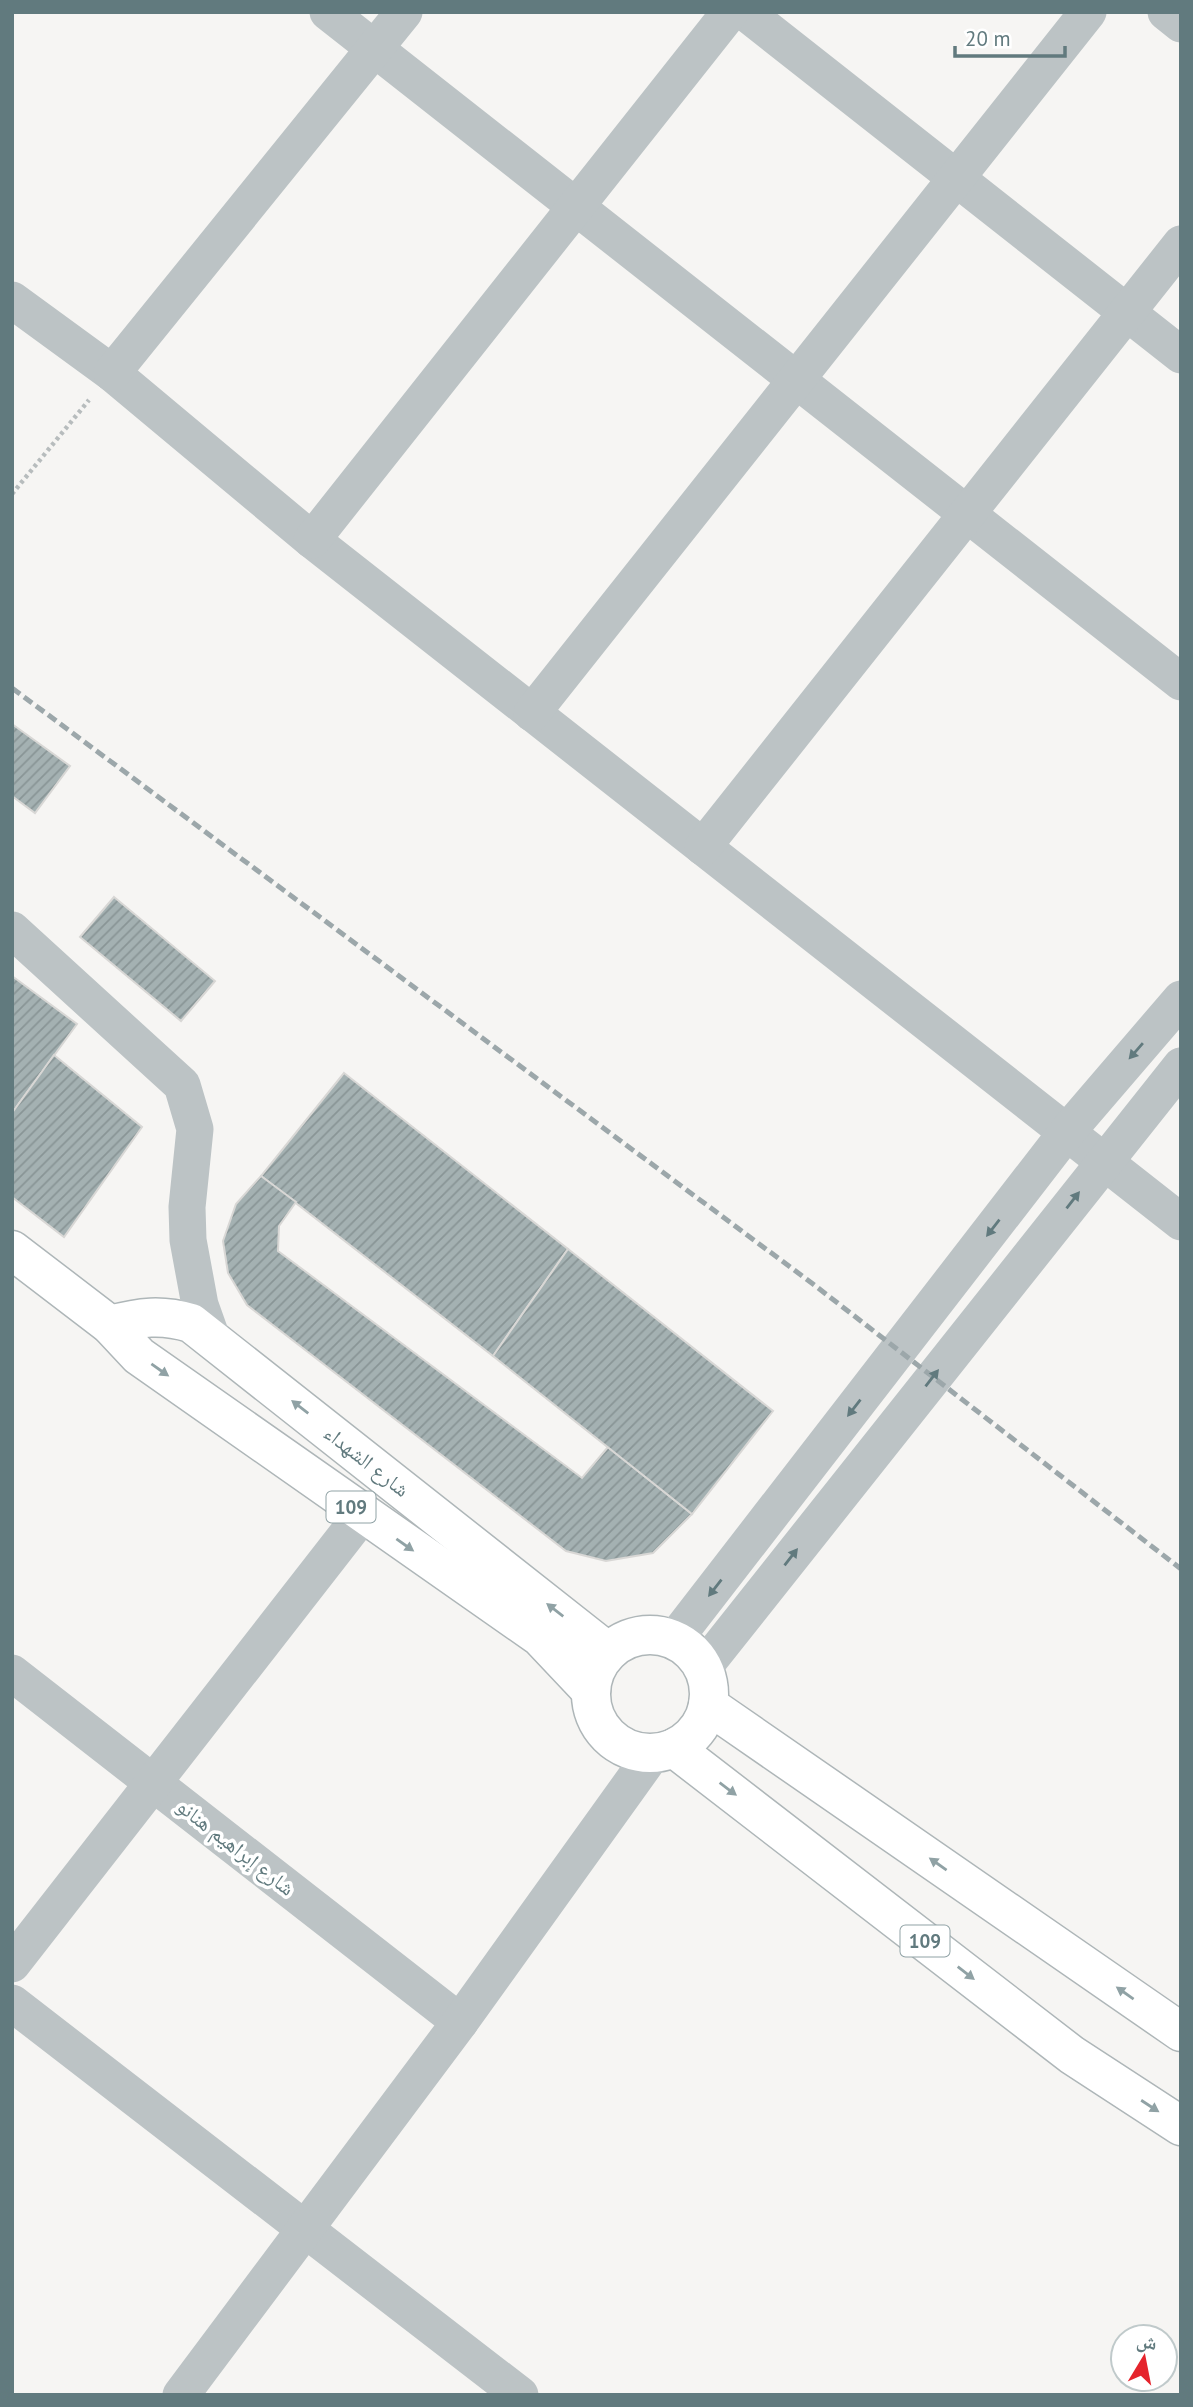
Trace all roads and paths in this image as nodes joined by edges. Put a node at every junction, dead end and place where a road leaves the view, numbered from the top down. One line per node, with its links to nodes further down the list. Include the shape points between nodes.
1 (328, 12): 8 (street)
2 (404, 12): 8 (street)
3 (730, 12): 10 (street)
4 (745, 12): 9 (street)
5 (1087, 12): 9 (street)
6 (1166, 12): 7 (street)
7 (1181, 24)
8 (375, 49): 10 (street); 15 (street)
9 (956, 178): 13 (street); 16 (street)
10 (576, 207): 16 (street); 19 (street)
11 (1181, 244): 13 (street)
12 (12, 300): 15 (street)
13 (1127, 312): 14 (street); 18 (street)
14 (1181, 355)
15 (112, 373): 17 (path); 19 (street)
16 (796, 379): 18 (street); 21 (street)
17 (12, 494)
18 (967, 514): 20 (street); 22 (street)
19 (312, 540): 21 (street)
20 (1181, 682)
21 (532, 713): 22 (street)
22 (703, 847): 26 (street)
23 (12, 930): 31 (street, via 182,1085 195,1129 188,1240)
24 (1181, 999): 26 (street, one-way to 26)
25 (1181, 1066): 27 (street)
26 (1066, 1133): 27 (street); 33 (street, one-way to 33)
27 (1103, 1161): 28 (street); 36 (street, one-way to 27)
28 (1181, 1222)
29 (15, 1258): 30 (main road, 109)
30 (110, 1325): 31 (main road, شارع الشهداء, via 165,1315 191,1323); 32 (main road, 109, one-way to 32, via 139,1356)
31 (211, 1336): 34 (main road, شارع الشهداء, one-way to 31)
32 (362, 1515): 37 (main road, 109, one-way to 37, via 540,1637); 39 (street)
33 (674, 1640): 34 (main road, via 651,1635 628,1639); 36 (main road, via 691,1652)
34 (608, 1652): 37 (main road, via 599,1664)
35 (12, 1673): 39 (street, شارع إبراهيم هنانو)
36 (706, 1686): 38 (main road, via 702,1722 690,1737); 43 (main road, one-way to 36)
37 (591, 1692): 38 (main road, via 593,1711 609,1735 634,1750)
38 (663, 1750): 42 (street); 44 (main road, 109, one-way to 44, via 1072,2055)
39 (153, 1783): 40 (street); 42 (street, شارع إبراهيم هنانو)
40 (12, 1964)
41 (12, 2003): 45 (street)
42 (460, 2022): 45 (street)
43 (1181, 2032)
44 (1181, 2126)
45 (305, 2229): 46 (street); 47 (street)
46 (181, 2395)
47 (520, 2395)

